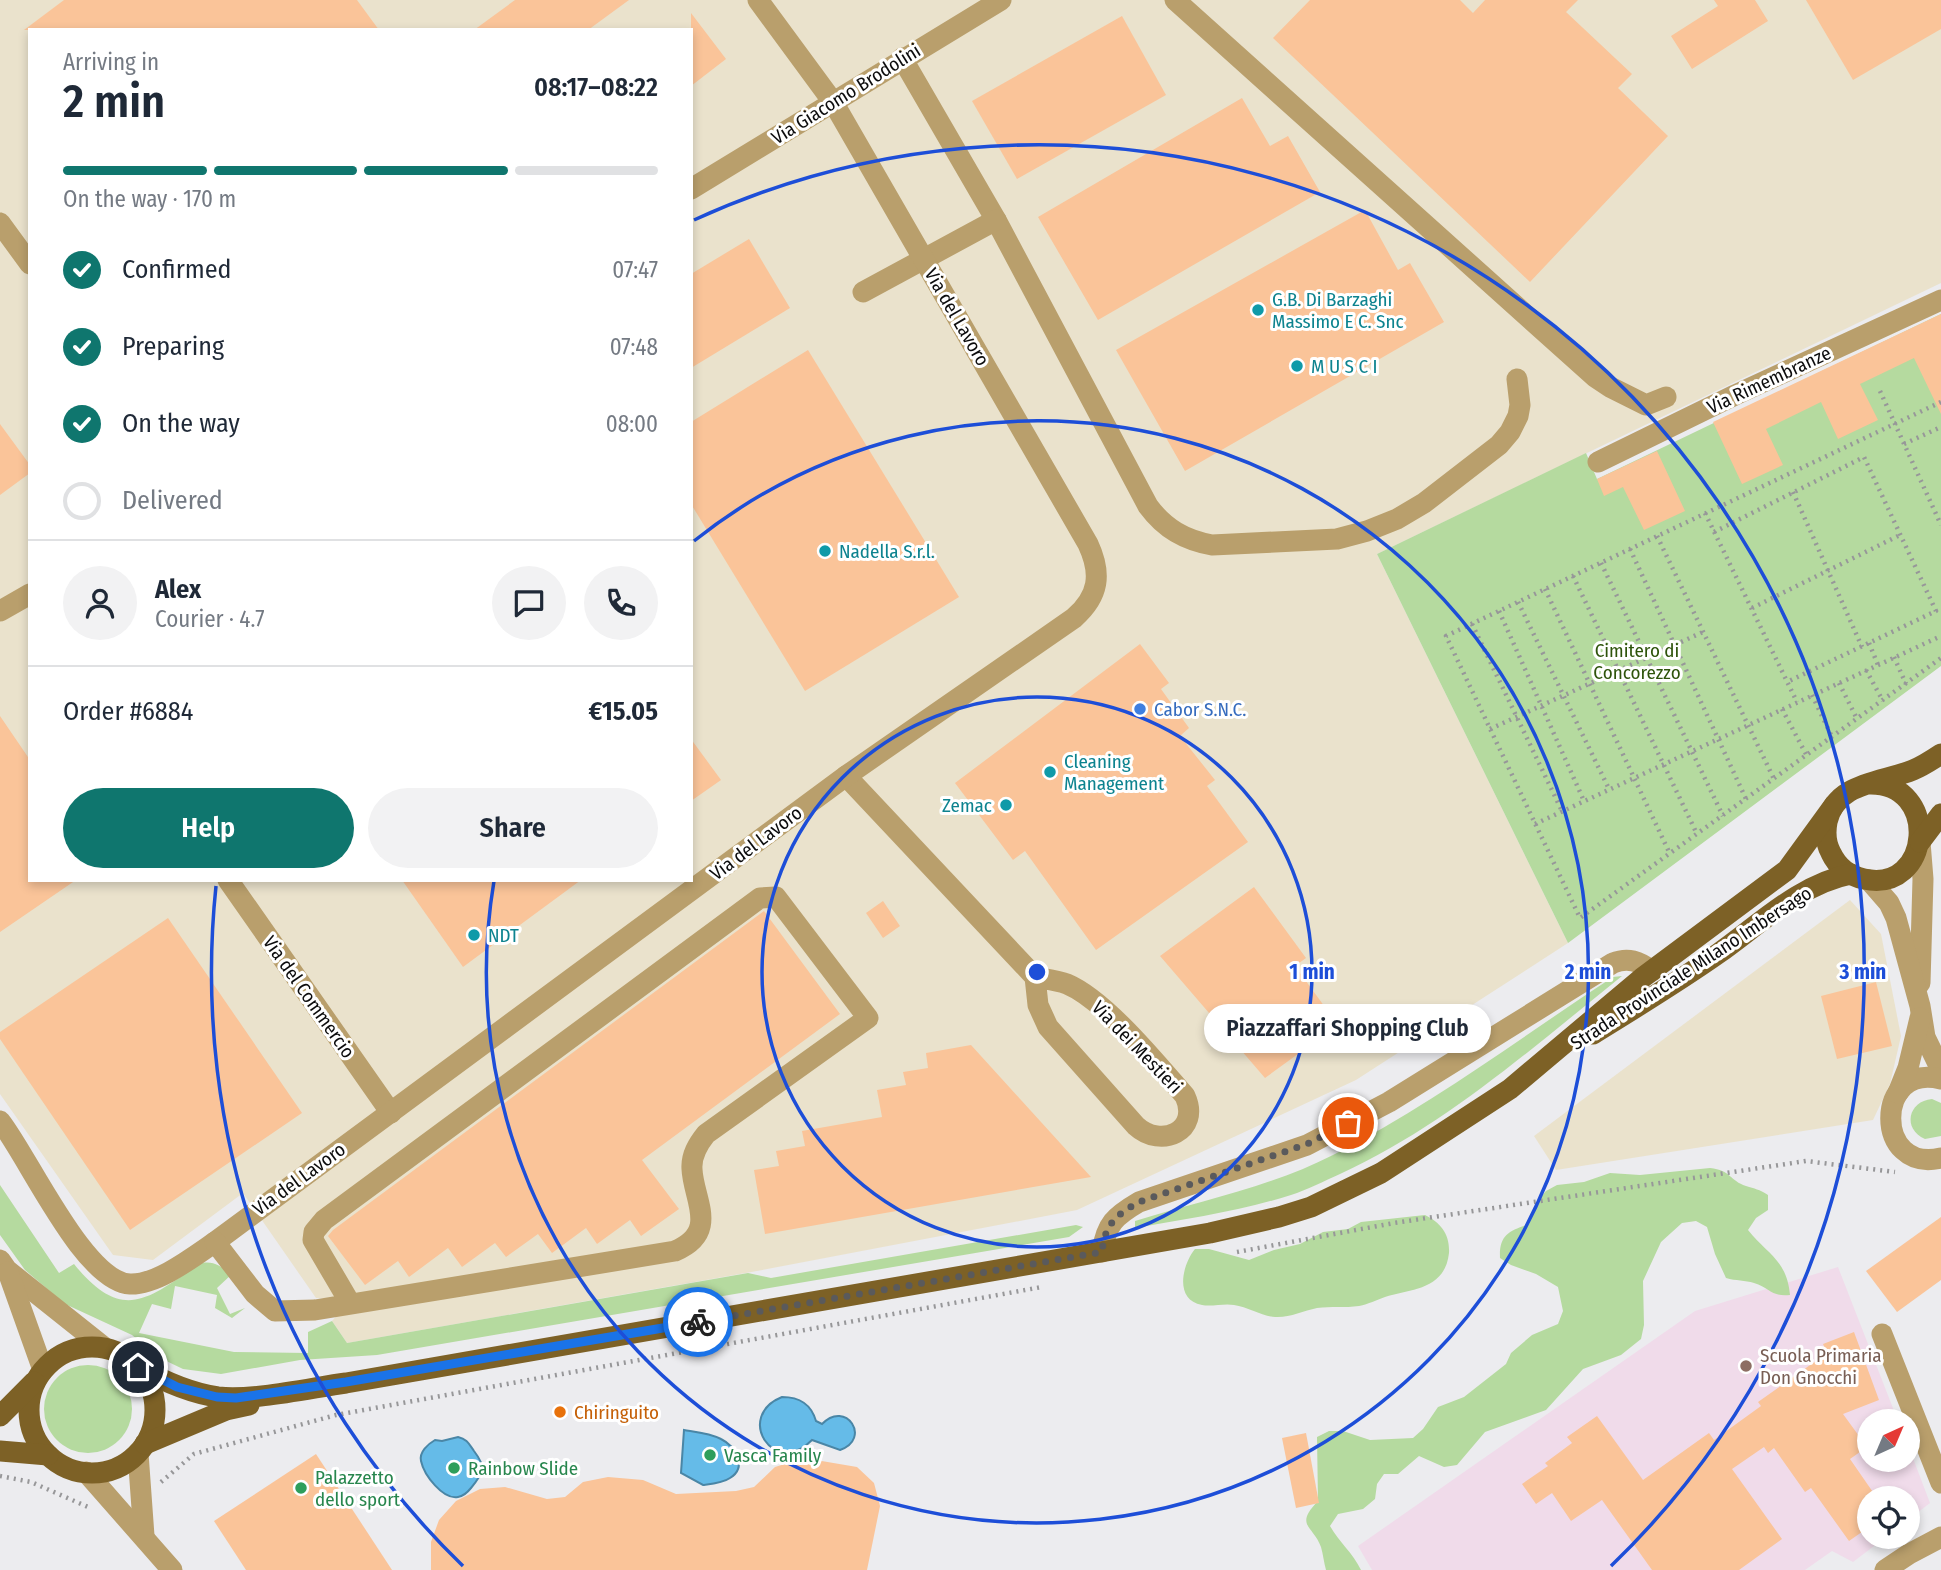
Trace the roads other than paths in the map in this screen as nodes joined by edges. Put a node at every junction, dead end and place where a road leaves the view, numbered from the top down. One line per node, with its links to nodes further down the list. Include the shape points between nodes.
1 (758, 0): 5 (street, Via del Lavoro)
2 (1001, 0): 4 (street, Via Giacomo Brodolini)
3 (1175, 0): 14 (street, via 1587,370 1646,405)
4 (902, 58): 5 (street, Via Giacomo Brodolini); 7 (street)
5 (833, 103): 6 (street, Via Giacomo Brodolini); 9 (street, Via del Lavoro)
6 (693, 188)
7 (996, 220): 9 (street); 13 (street, via 1148,506 1174,533 1195,542 1336,539 1398,519 1499,445 1518,416)
8 (0, 223): 10 (street)
9 (924, 259): 11 (street); 19 (street, Via del Lavoro, via 1094,555 1096,583 1093,598 1074,618)
10 (28, 261)
11 (863, 292)
12 (1941, 300): 15 (street, Via Rimembranze)
13 (1517, 379)
14 (1666, 397)
15 (1598, 463)
16 (28, 596): 17 (street)
17 (0, 611)
18 (1941, 754): 20 (main road, via 1916,769)
19 (846, 776): 27 (street); 33 (street, Via del Lavoro)
20 (1869, 785): 21 (main road, via 1850,790); 23 (main road, via 1893,788 1911,802 1920,820)
21 (1835, 804): 24 (main road, via 1826,827 1828,847 1837,863); 26 (main road, Strada Provinciale Milano Imbersago, via 1787,870)
22 (1941, 814): 23 (main road)
23 (1920, 842): 24 (main road, via 1912,861 1900,872 1885,879); 28 (street)
24 (1860, 877): 28 (street, via 1894,913); 29 (main road, Strada Provinciale Milano Imbersago, via 1827,881 1804,892 1718,954)
25 (229, 882): 33 (street, Via del Commercio)
26 (1652, 971): 29 (main road, Strada Provinciale Milano Imbersago); 37 (street, via 1632,960 1613,963 1389,1101 1307,1144 1139,1202 1107,1228)
27 (1035, 977): 27 (street, Via dei Mestieri, via 1038,1005 1048,1027 1136,1126 1157,1136 1179,1131 1189,1113 1185,1096 1106,1010 1065,983)
28 (1920, 1011): 30 (street, via 1925,1037); 32 (street)
29 (1535, 1070): 37 (main road, Strada Provinciale Milano Imbersago, via 1441,1135 1326,1201 1246,1226)
30 (1941, 1070)
31 (1941, 1079): 32 (street, via 1920,1078)
32 (1898, 1093): 35 (street, via 1889,1119 1898,1144 1921,1159)
33 (391, 1113): 36 (street, Via del Lavoro)
34 (0, 1121): 36 (street, Via del Lavoro, via 86,1255 114,1280 145,1282)
35 (1941, 1158)
36 (215, 1242): 39 (street, via 255,1294 275,1311)
37 (1102, 1252): 44 (main road, Strada Provinciale Milano Imbersago)
38 (4, 1265): 41 (street); 43 (street)
39 (350, 1303): 39 (street, via 682,1248 700,1224 692,1167 706,1134 868,1018 776,897 760,898 324,1220 313,1240)
40 (1882, 1334): 50 (street)
41 (105, 1348): 42 (main road); 43 (main road, via 62,1354)
42 (138, 1367): 44 (main road, Strada Provinciale Milano Imbersago, via 177,1387 217,1397); 46 (main road, via 155,1404 153,1424)
43 (39, 1375): 45 (main road); 48 (main road, via 29,1400 30,1420)
44 (346, 1382): 46 (main road, Strada Provinciale Milano Imbersago, via 226,1410)
45 (0, 1416)
46 (141, 1448): 49 (main road, via 123,1465 105,1472); 51 (street)
47 (0, 1451): 48 (main road)
48 (48, 1455): 49 (main road, via 65,1467)
49 (86, 1472): 51 (street)
50 (1941, 1483)
51 (144, 1536): 53 (street)
52 (1941, 1537): 54 (street)
53 (168, 1568)
54 (1885, 1570)

